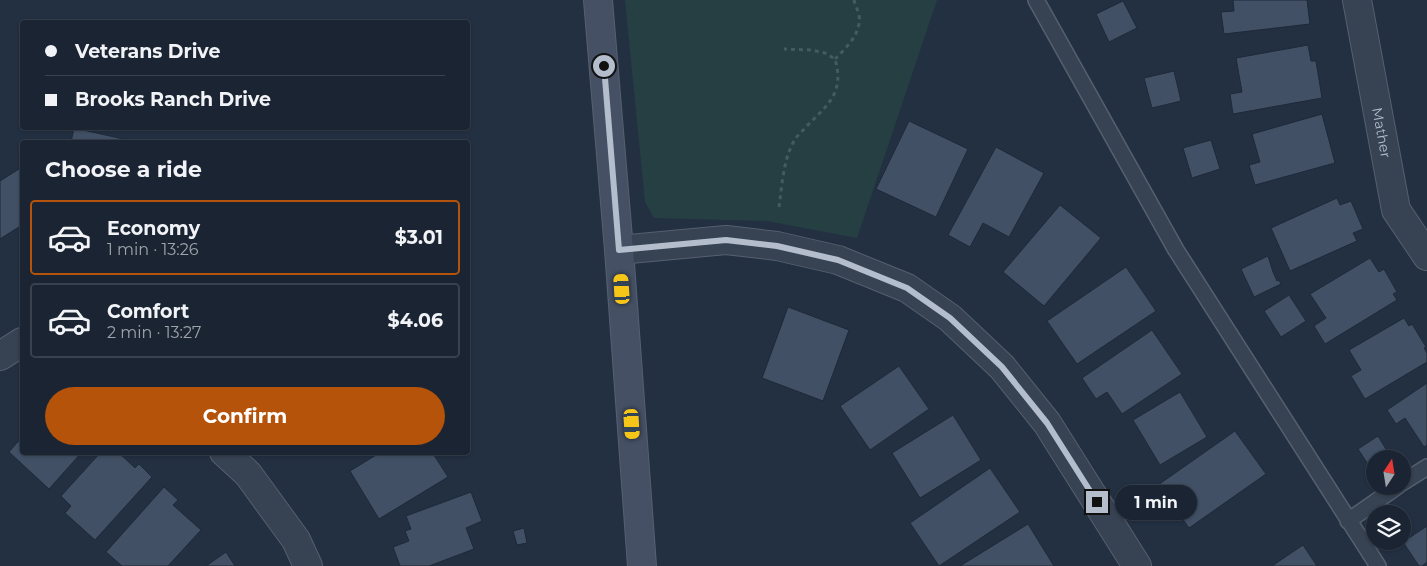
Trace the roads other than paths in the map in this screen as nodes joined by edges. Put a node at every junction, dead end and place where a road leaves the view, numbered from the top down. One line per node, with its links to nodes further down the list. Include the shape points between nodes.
1 (598, 0): 4 (main road)
2 (1036, 0): 12 (lane, via 1176,250)
3 (1357, 0): 5 (street, Mather, via 1396,210)
4 (619, 250): 14 (main road); 15 (street, via 726,240 777,246 838,260 907,288 950,318 1002,367 1047,423)
5 (1427, 256)
6 (20, 343): 7 (street)
7 (0, 356)
8 (227, 455): 13 (street, via 248,474 296,540)
9 (1427, 467): 10 (lane)
10 (1411, 477)
11 (1385, 495): 12 (lane)
12 (1348, 521): 16 (lane)
13 (308, 566)
14 (642, 566)
15 (1137, 566)
16 (1378, 566)

